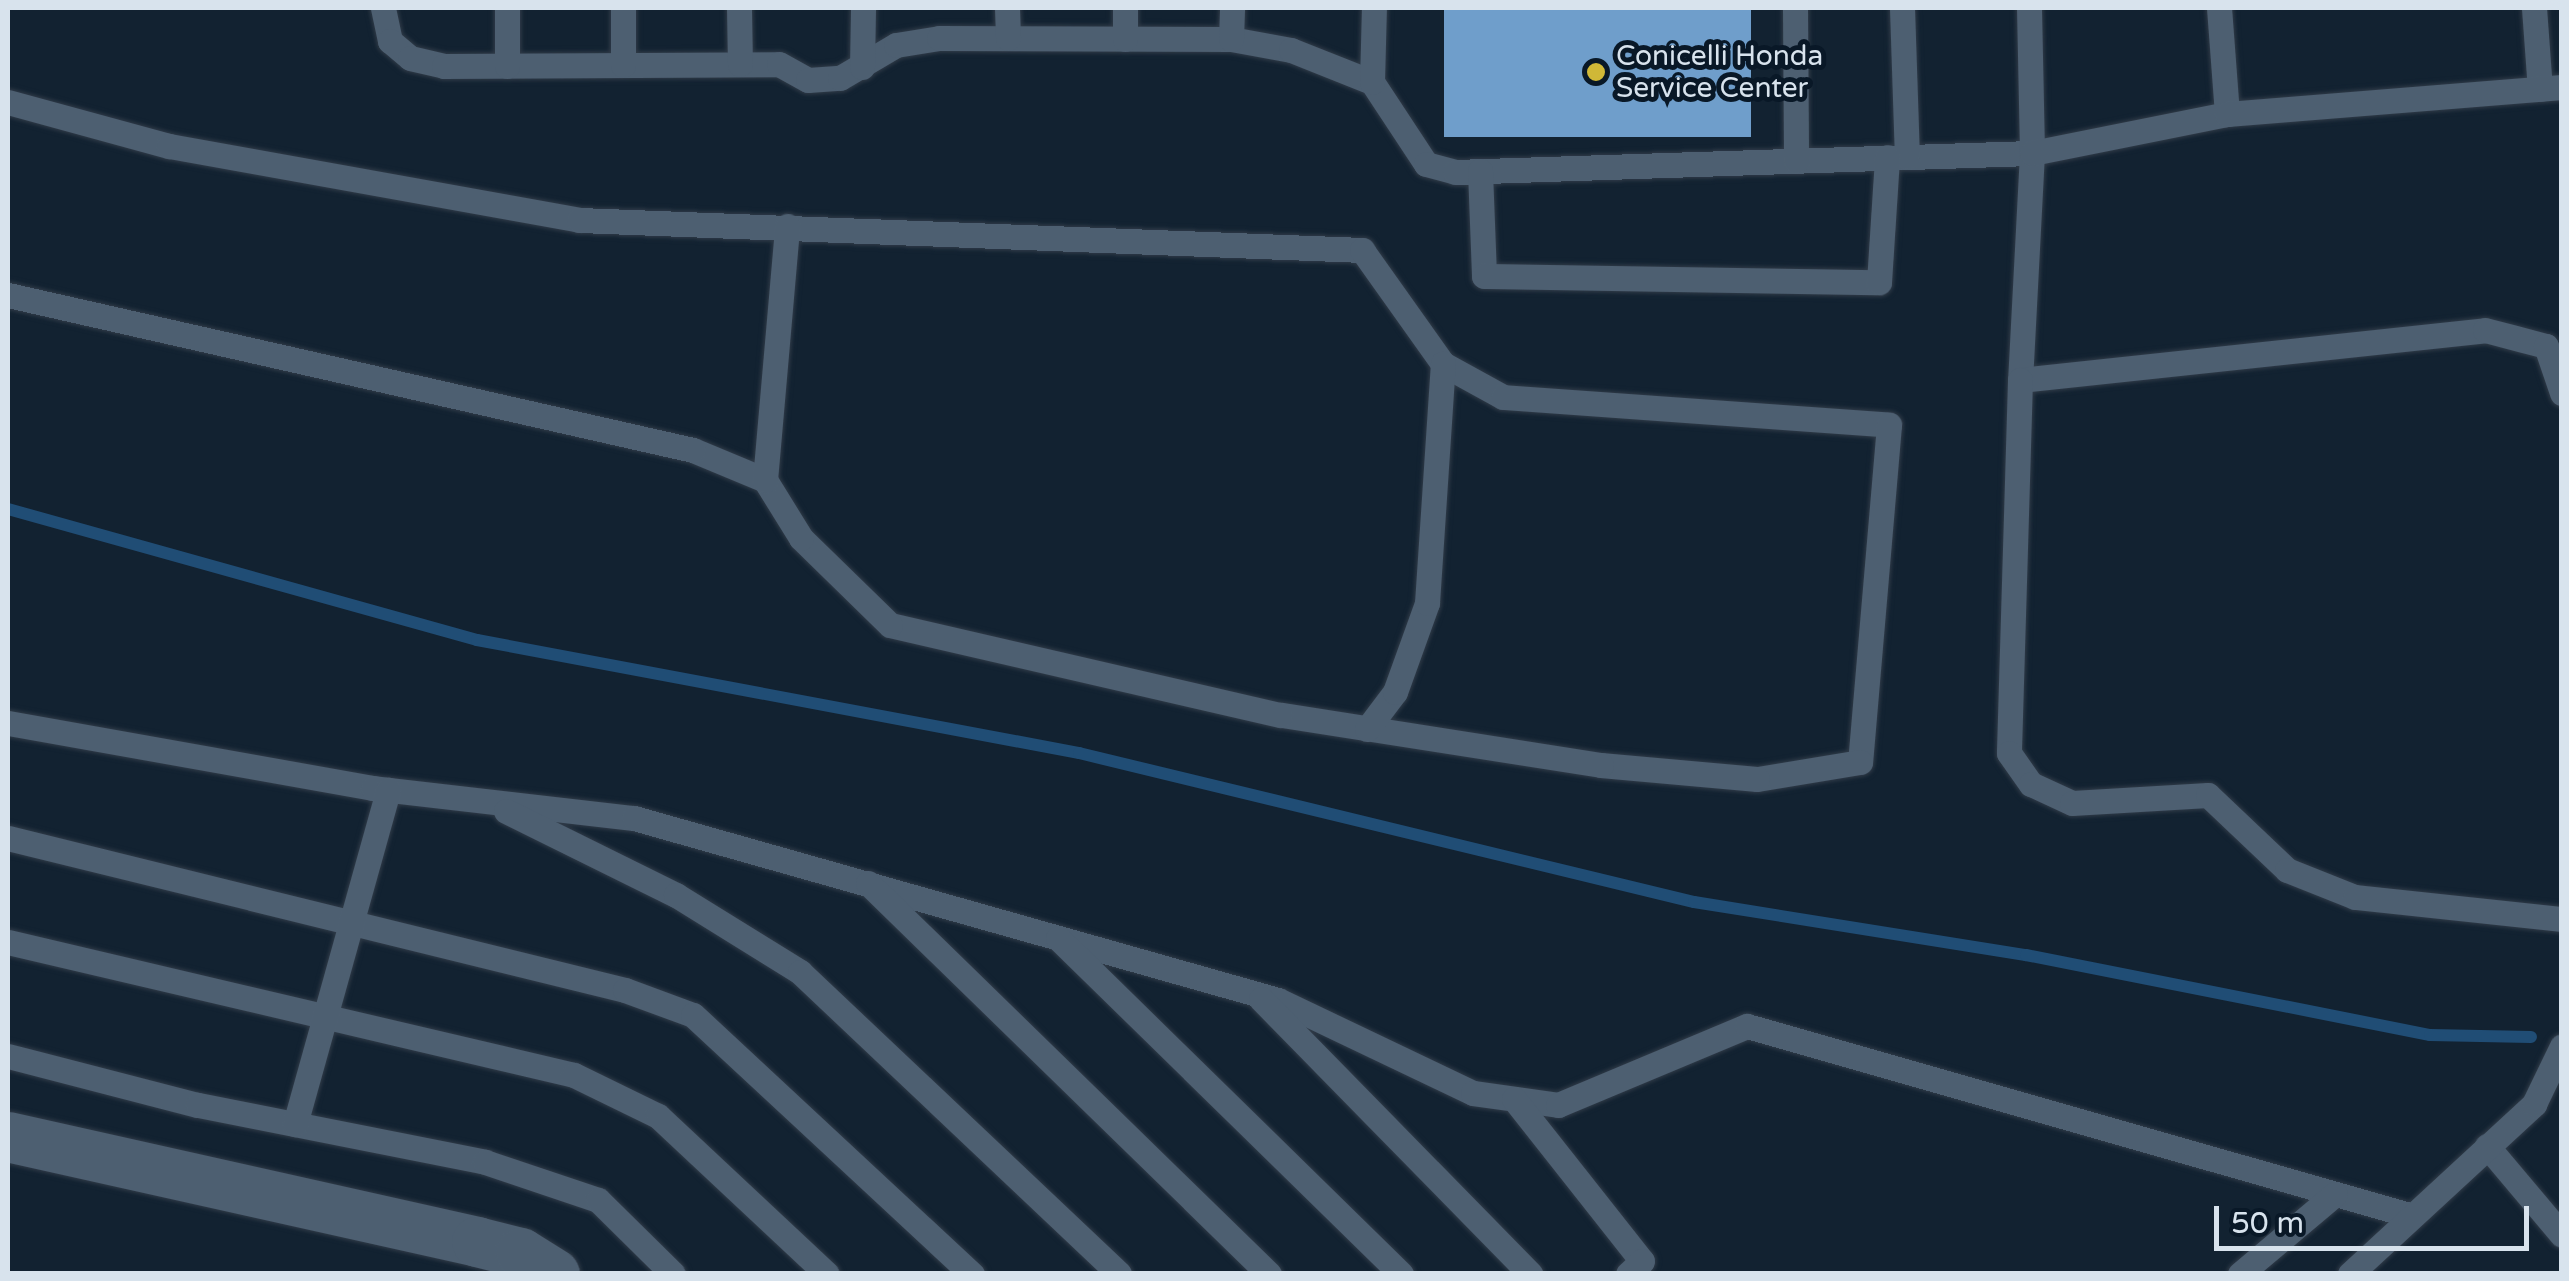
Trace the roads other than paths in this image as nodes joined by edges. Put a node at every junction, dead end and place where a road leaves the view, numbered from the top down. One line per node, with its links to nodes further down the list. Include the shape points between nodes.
1 (383, 8): 20 (lane, via 390,40 410,58)
2 (507, 8): 20 (lane)
3 (623, 8): 19 (lane)
4 (738, 8): 18 (lane)
5 (863, 8): 21 (lane)
6 (1007, 8): 15 (lane)
7 (1125, 8): 16 (lane)
8 (1232, 8): 17 (lane)
9 (1374, 8): 22 (lane)
10 (1795, 8): 28 (lane)
11 (1902, 8): 27 (lane)
12 (2029, 8): 26 (lane)
13 (2220, 8): 25 (lane)
14 (2534, 8): 23 (lane)
15 (1008, 38): 16 (lane); 21 (lane, via 896,45)
16 (1125, 39): 17 (lane)
17 (1231, 39): 22 (lane, via 1291,50)
18 (740, 64): 19 (lane); 21 (lane, via 778,64 808,80)
19 (623, 65): 20 (lane)
20 (507, 66)
21 (862, 67)
22 (1372, 82): 29 (lane, via 1426,164)
23 (2551, 88): 25 (lane)
24 (8, 102): 30 (lane, via 169,146 579,220)
25 (2227, 114): 26 (lane)
26 (2032, 152): 27 (lane); 33 (lane)
27 (1897, 157): 28 (lane); 29 (lane, via 1879,282 1484,276)
28 (1796, 160): 29 (lane)
29 (1480, 171)
30 (788, 226): 32 (lane, via 1362,250); 35 (lane)
31 (8, 295): 35 (lane, via 693,450)
32 (1443, 364): 37 (lane, via 1427,603 1395,692); 37 (lane, via 1502,397 1889,424 1860,762 1757,779 1601,765)
33 (2020, 380): 34 (lane, via 2484,330 2546,346); 42 (lane, via 2008,753 2031,784 2072,802 2208,795 2287,870 2355,897)
34 (2562, 394)
35 (764, 480): 37 (lane, via 801,538 890,625)
36 (8, 723): 38 (lane)
37 (1367, 729)
38 (388, 790): 39 (lane); 43 (lane)
39 (493, 804): 41 (lane, via 634,818); 62 (lane, via 676,896 800,972)
40 (8, 838): 43 (lane)
41 (864, 880): 44 (lane); 63 (lane)
42 (2562, 918)
43 (350, 926): 47 (lane); 61 (lane, via 625,990 693,1015)
44 (1054, 934): 46 (lane); 64 (lane)
45 (8, 942): 47 (lane)
46 (1255, 993): 50 (lane, via 1473,1092); 65 (lane)
47 (325, 1016): 51 (lane); 60 (lane, via 574,1075 626,1096 658,1116)
48 (2562, 1046): 53 (lane, via 2534,1104)
49 (8, 1056): 51 (lane)
50 (1514, 1098): 54 (lane, via 1558,1105 1747,1026); 57 (lane)
51 (295, 1124): 59 (lane, via 485,1162 598,1200)
52 (8, 1136): 58 (street, via 521,1253)
53 (2487, 1146): 55 (lane); 56 (lane)
54 (2335, 1194): 55 (lane); 66 (lane)
55 (2409, 1216): 67 (lane)
56 (2562, 1234)
57 (1641, 1270)
58 (556, 1274)
59 (674, 1274)
60 (828, 1274)
61 (972, 1274)
62 (1120, 1274)
63 (1269, 1274)
64 (1401, 1274)
65 (1530, 1274)
66 (2240, 1274)
67 (2350, 1274)

